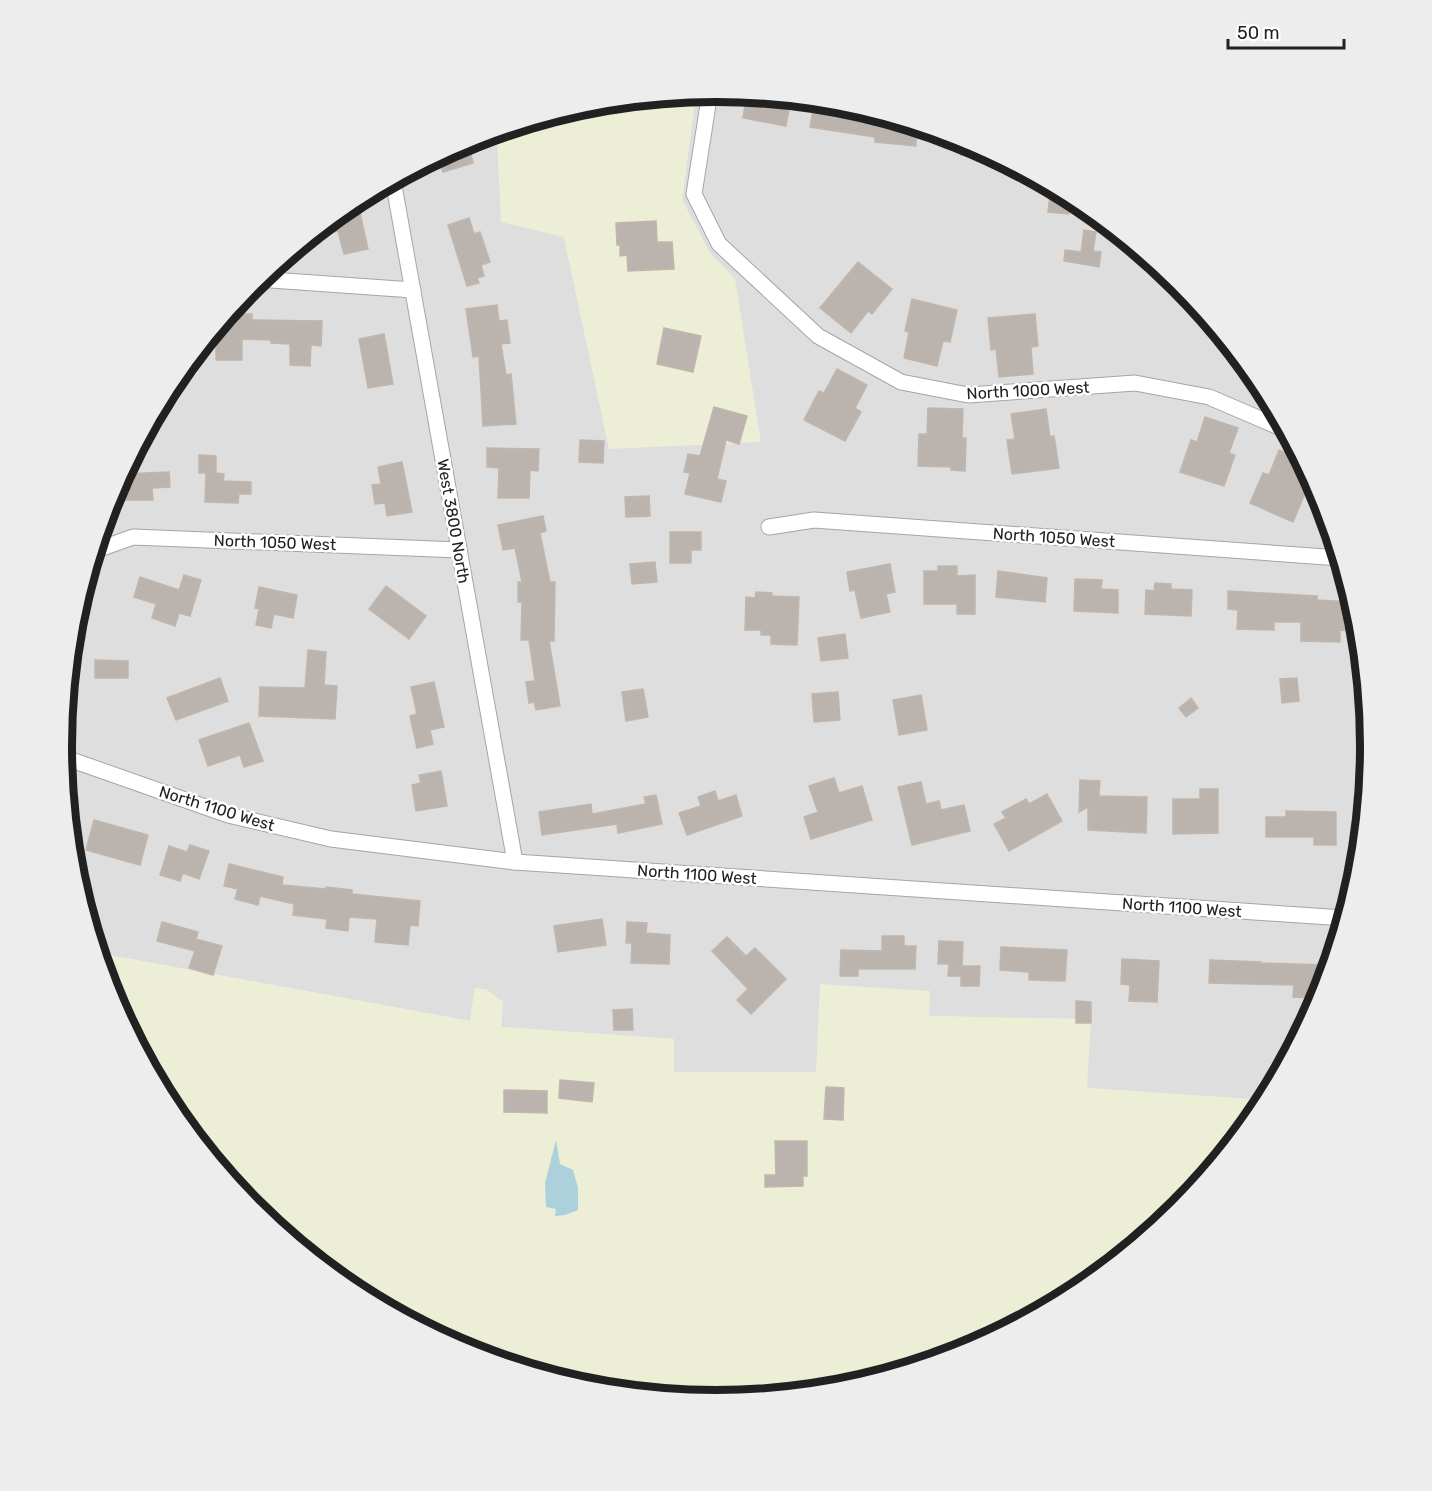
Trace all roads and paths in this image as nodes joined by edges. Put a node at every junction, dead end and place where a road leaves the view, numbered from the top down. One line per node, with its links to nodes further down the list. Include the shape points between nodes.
1 (709, 101): 5 (street, North 1000 West, via 694,194 719,244 818,336 901,382 968,395 1135,383 1209,397)
2 (394, 188): 4 (street, West 3800 North)
3 (271, 280): 4 (street)
4 (413, 290): 8 (street, West 3800 North)
5 (1275, 425)
6 (769, 527): 9 (street, North 1050 West, via 814,520)
7 (103, 548): 8 (street, North 1050 West, via 133,537)
8 (459, 550): 11 (street, West 3800 North)
9 (1332, 557)
10 (72, 760): 11 (street, North 1100 West, via 228,815 331,839)
11 (515, 862): 12 (street, North 1100 West)
12 (1336, 917)

